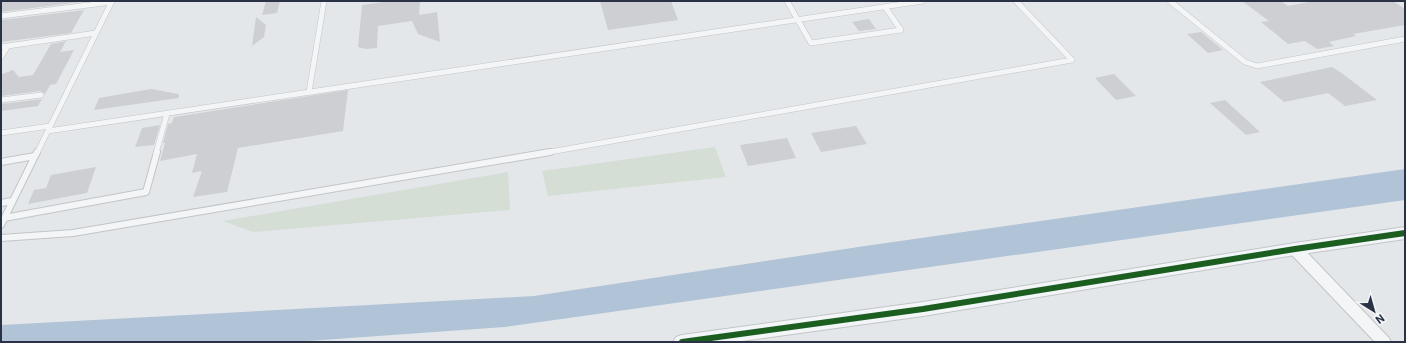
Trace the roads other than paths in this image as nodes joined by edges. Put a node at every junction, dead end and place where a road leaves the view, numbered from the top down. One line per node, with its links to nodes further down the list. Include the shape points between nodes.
1 (112, 1): 8 (lane); 10 (lane)
2 (324, 1): 15 (lane)
3 (786, 1): 9 (lane)
4 (923, 1): 7 (lane)
5 (1016, 1): 28 (lane, via 1072,60 73,233)
6 (1170, 1): 11 (lane, via 1231,52 1245,62 1257,66)
7 (884, 7): 9 (lane); 9 (lane, via 901,30 811,43)
8 (1, 16)
9 (797, 20): 15 (lane)
10 (96, 33): 12 (lane); 19 (lane)
11 (1405, 39)
12 (8, 46): 13 (lane); 14 (lane)
13 (1, 47)
14 (1, 57)
15 (309, 92): 18 (lane)
16 (41, 95): 17 (lane)
17 (1, 100)
18 (167, 114): 19 (lane); 25 (lane, via 146,192)
19 (49, 128): 20 (lane); 21 (lane)
20 (1, 133)
21 (35, 156): 22 (lane); 23 (lane)
22 (1, 162)
23 (12, 201): 24 (lane); 25 (lane)
24 (1, 203)
25 (4, 218): 26 (lane)
26 (1, 225)
27 (1405, 233): 29 (street)
28 (1, 238)
29 (1295, 249): 30 (street, via 923,309); 31 (street)
30 (682, 342)
31 (1384, 342)

